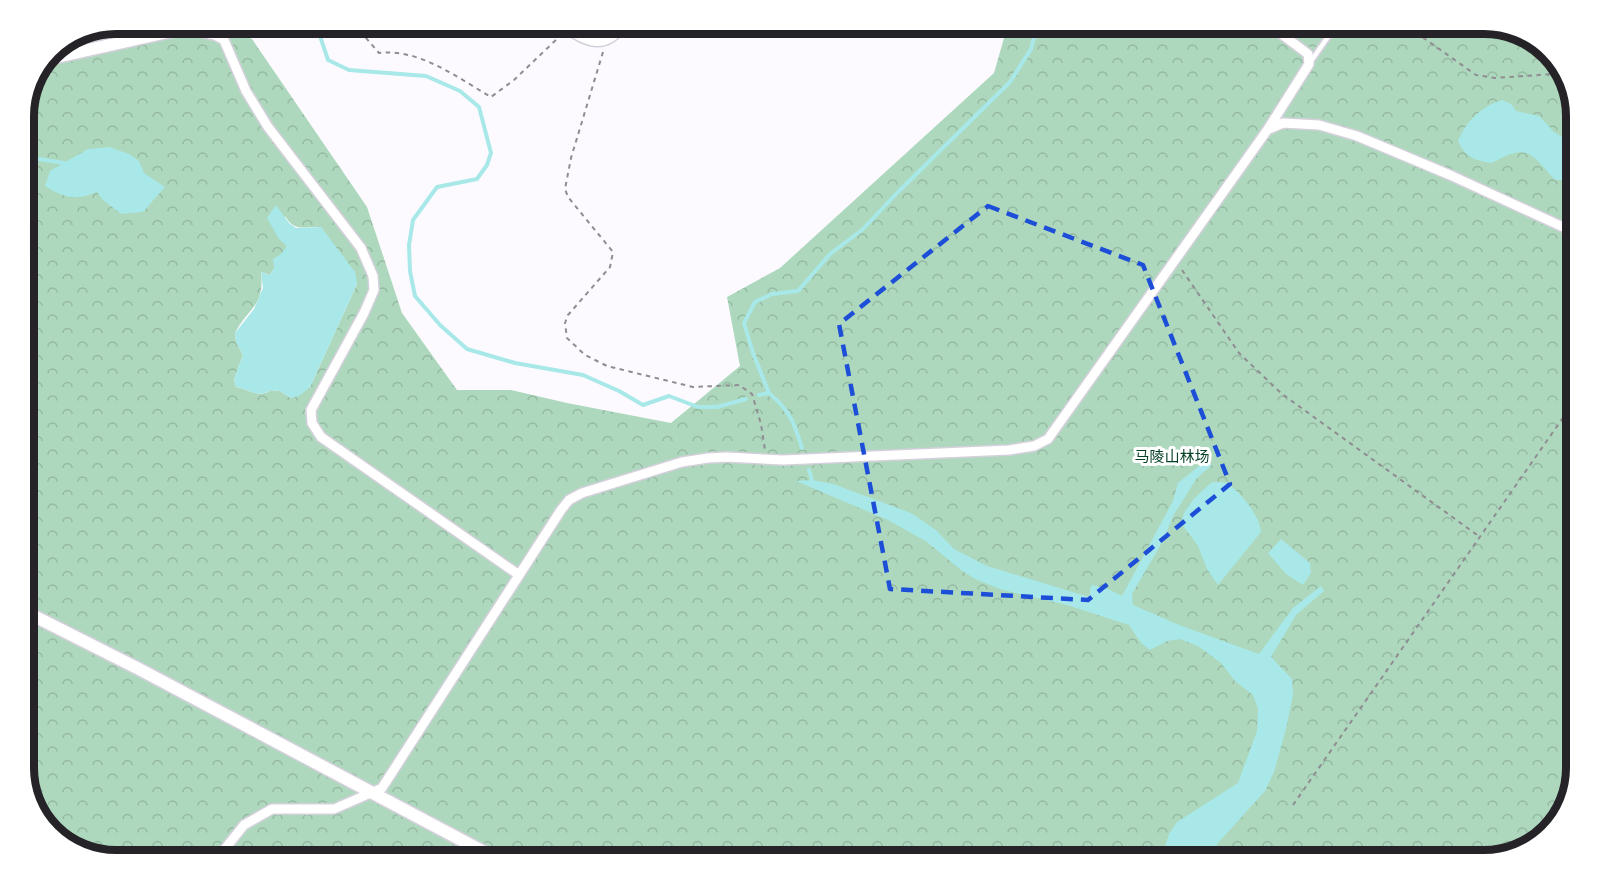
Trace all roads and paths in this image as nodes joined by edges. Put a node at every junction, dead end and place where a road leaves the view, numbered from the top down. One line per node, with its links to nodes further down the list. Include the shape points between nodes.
1 (159, 34): 11 (street)
2 (218, 34): 21 (street, via 262,118 361,248 373,276 374,290 318,394 312,423 321,437)
3 (362, 34): 4 (path, via 378,53 434,64 491,97 532,64)
4 (559, 34)
5 (583, 34): 10 (street)
6 (615, 34): 10 (street)
7 (1281, 34): 12 (street, via 1308,54)
8 (1330, 34): 12 (lane)
9 (1419, 34): 13 (path, via 1476,75 1495,78)
10 (606, 41): 19 (path, via 565,189 613,252 612,260 568,315 564,323 567,338 585,355 636,374 693,387 739,385 752,394)
11 (61, 56)
12 (1309, 64): 15 (street)
13 (1553, 74): 14 (path)
14 (1557, 80)
15 (1268, 129): 16 (street, via 1283,123 1319,125 1357,136); 17 (street)
16 (1565, 228)
17 (1175, 260): 19 (street, via 1048,439 1034,446); 20 (path, via 1239,353 1282,394)
18 (1565, 414): 20 (path)
19 (767, 459): 21 (street, via 726,457 682,462 582,493 561,510)
20 (1480, 537): 24 (path)
21 (519, 575): 23 (street, via 382,788)
22 (35, 617): 23 (street)
23 (372, 793): 25 (street, via 334,808 272,809 244,825); 26 (street)
24 (1293, 805)
25 (224, 850)
26 (480, 850)

